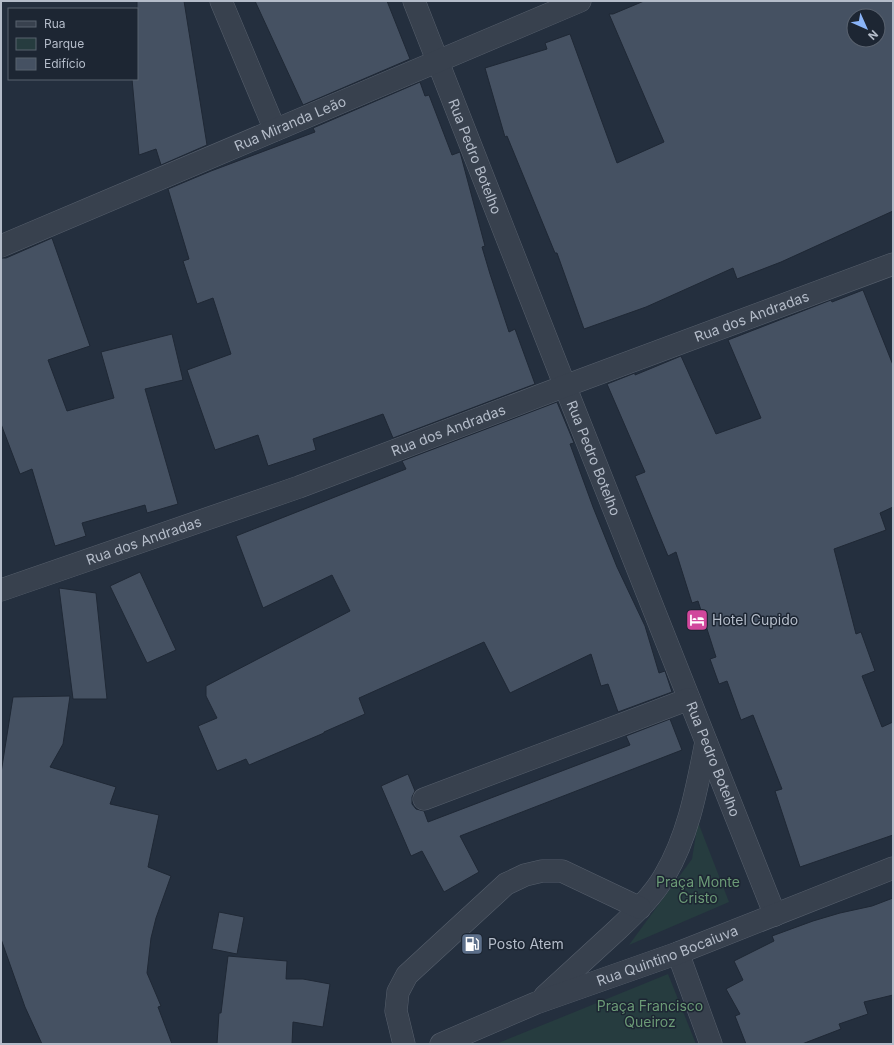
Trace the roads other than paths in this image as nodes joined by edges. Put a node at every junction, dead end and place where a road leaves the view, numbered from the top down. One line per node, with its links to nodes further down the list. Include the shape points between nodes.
1 (221, 1): 5 (street)
2 (414, 1): 4 (street, Rua Pedro Botelho)
3 (580, 1): 4 (street, Rua Miranda Leão)
4 (438, 61): 5 (street, Rua Miranda Leão); 8 (street, Rua Pedro Botelho)
5 (275, 130): 6 (street, Rua Miranda Leão)
6 (1, 246)
7 (893, 264): 8 (street, Rua dos Andradas)
8 (565, 386): 9 (street, Rua dos Andradas, via 299,487); 10 (street, Rua Pedro Botelho)
9 (1, 590)
10 (689, 699): 11 (street, Rua Pedro Botelho); 12 (street)
11 (706, 742): 14 (street, via 694,800 682,840 665,876); 15 (street, Rua Pedro Botelho)
12 (424, 798)
13 (893, 868): 15 (street, Rua Quintino Bocaiuva)
14 (640, 908): 17 (street); 18 (street, via 562,870 524,875 506,884 407,975 398,992 396,1011)
15 (775, 915): 16 (street, Rua Quintino Bocaiuva)
16 (678, 953): 17 (street, Rua Quintino Bocaiuva); 20 (street)
17 (536, 1003): 19 (street, Rua Quintino Bocaiuva)
18 (404, 1044)
19 (442, 1044)
20 (711, 1044)

